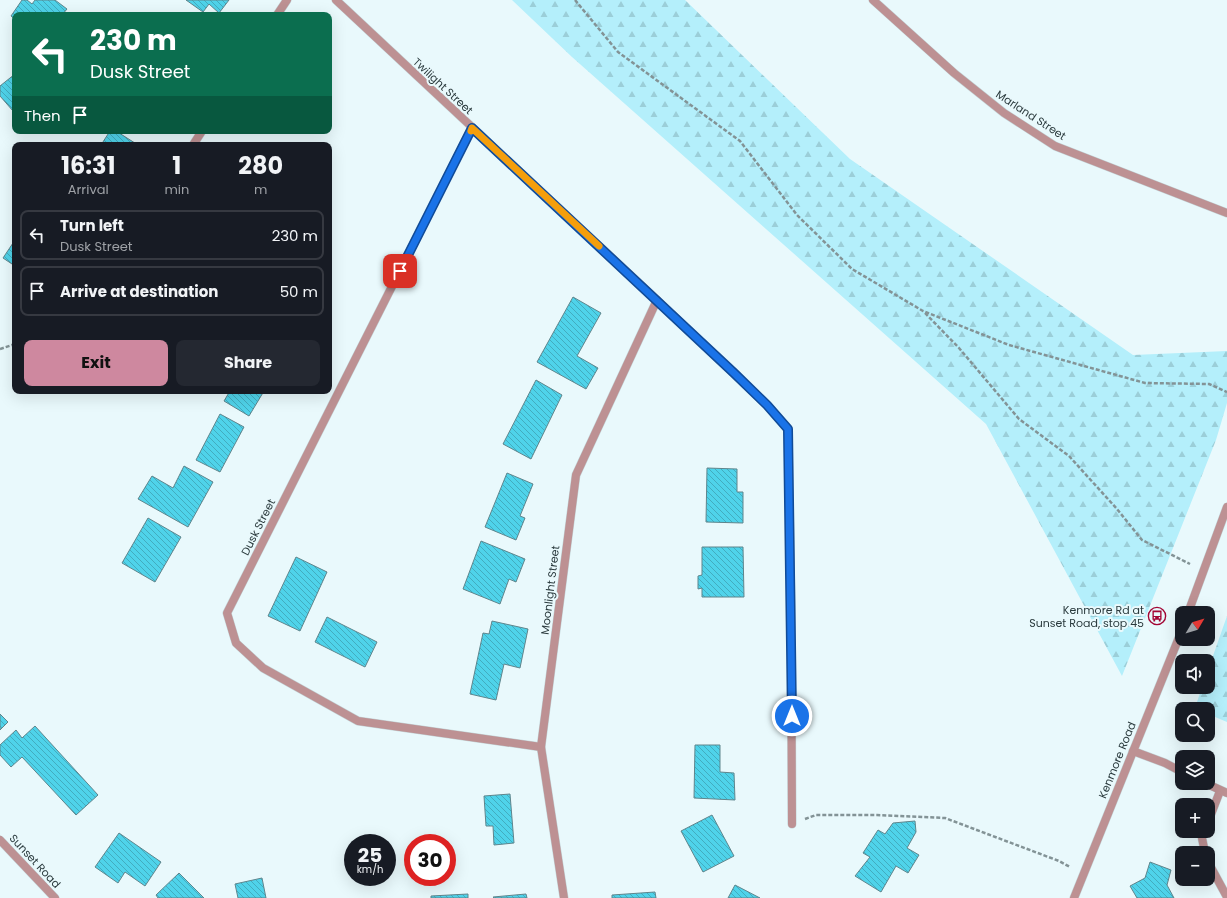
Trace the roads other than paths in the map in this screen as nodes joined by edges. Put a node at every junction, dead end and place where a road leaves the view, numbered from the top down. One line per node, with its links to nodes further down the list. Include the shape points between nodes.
1 (287, 0): 4 (street)
2 (336, 0): 5 (street, Twilight Street)
3 (873, 0): 6 (street, Marland Street, via 954,73 1004,113 1055,146)
4 (279, 12)
5 (472, 128): 7 (street, Twilight Street); 11 (street, Dusk Street, via 227,613 236,643 263,668 358,720)
6 (1227, 213)
7 (657, 300): 11 (street, Moonlight Street, via 576,475); 16 (street, Twilight Street, via 767,405 788,429)
8 (1227, 507): 9 (street)
9 (1191, 606)
10 (1176, 646): 12 (street, Kenmore Road)
11 (541, 747): 21 (street, Moonlight Street)
12 (1133, 751): 13 (street); 22 (street, Kenmore Road)
13 (1175, 768)
14 (1223, 792): 15 (street)
15 (1215, 808)
16 (792, 824)
17 (0, 840): 20 (street, Sunset Road)
18 (1215, 875): 19 (street)
19 (1227, 897)
20 (55, 898)
21 (564, 898)
22 (1074, 898)

